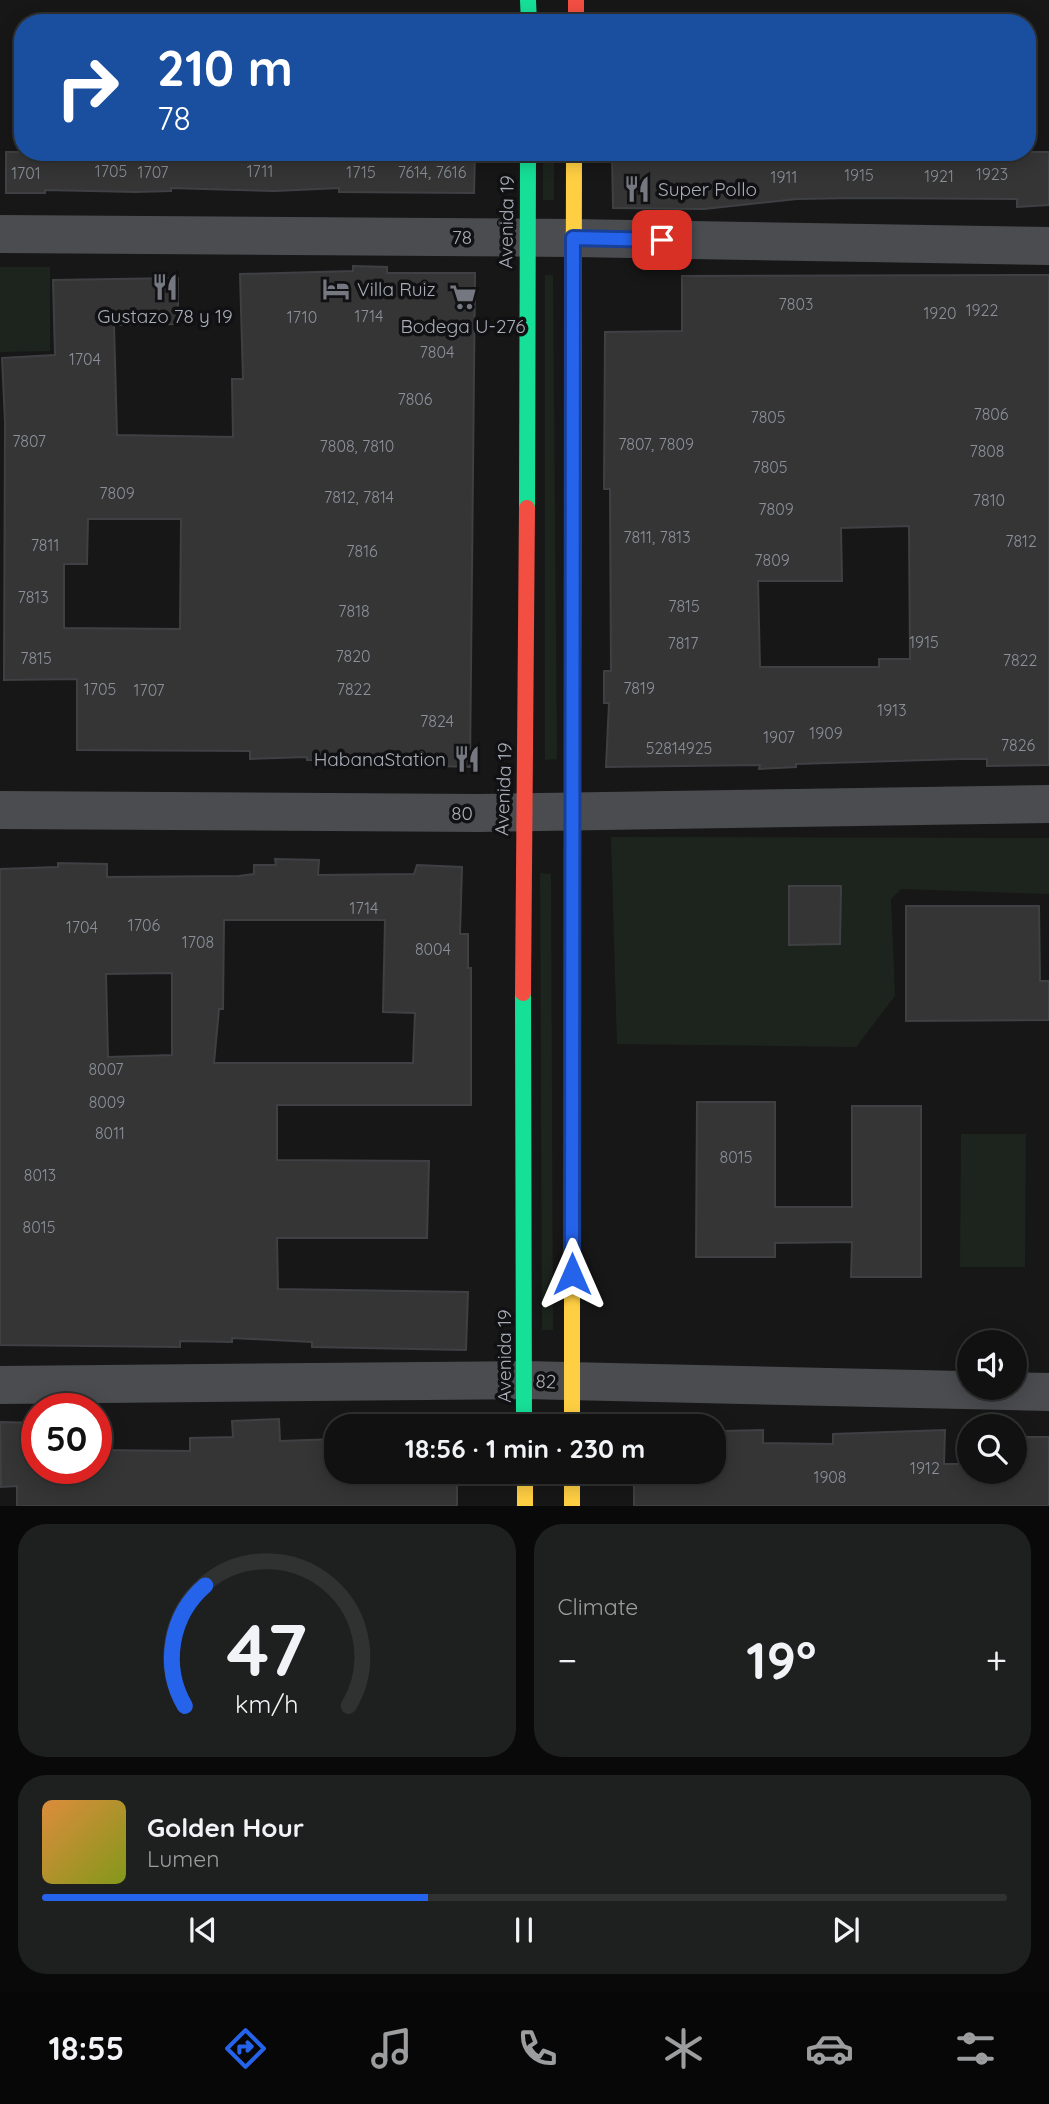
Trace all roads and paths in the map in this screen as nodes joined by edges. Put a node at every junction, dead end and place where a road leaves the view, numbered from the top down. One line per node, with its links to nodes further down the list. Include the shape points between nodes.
1 (528, 161): 5 (main road, Avenida 19)
2 (574, 161): 4 (main road)
3 (0, 234): 5 (street, 78)
4 (573, 238): 5 (street, 78); 6 (street, 78); 10 (main road)
5 (526, 239): 9 (main road, Avenida 19)
6 (1049, 246)
7 (1049, 804): 10 (street, 80)
8 (0, 810): 9 (street, 80)
9 (524, 811): 10 (street, 80); 11 (main road, Avenida 19)
10 (574, 811): 12 (main road)
11 (524, 1380): 12 (street, 82); 13 (street, 82); 15 (main road, Avenida 19)
12 (572, 1382): 14 (street, 82); 16 (main road)
13 (0, 1385)
14 (1049, 1392)
15 (524, 1414)
16 (572, 1414)
17 (524, 1484): 19 (main road)
18 (572, 1484): 20 (main road)
19 (525, 1506)
20 (572, 1506)

